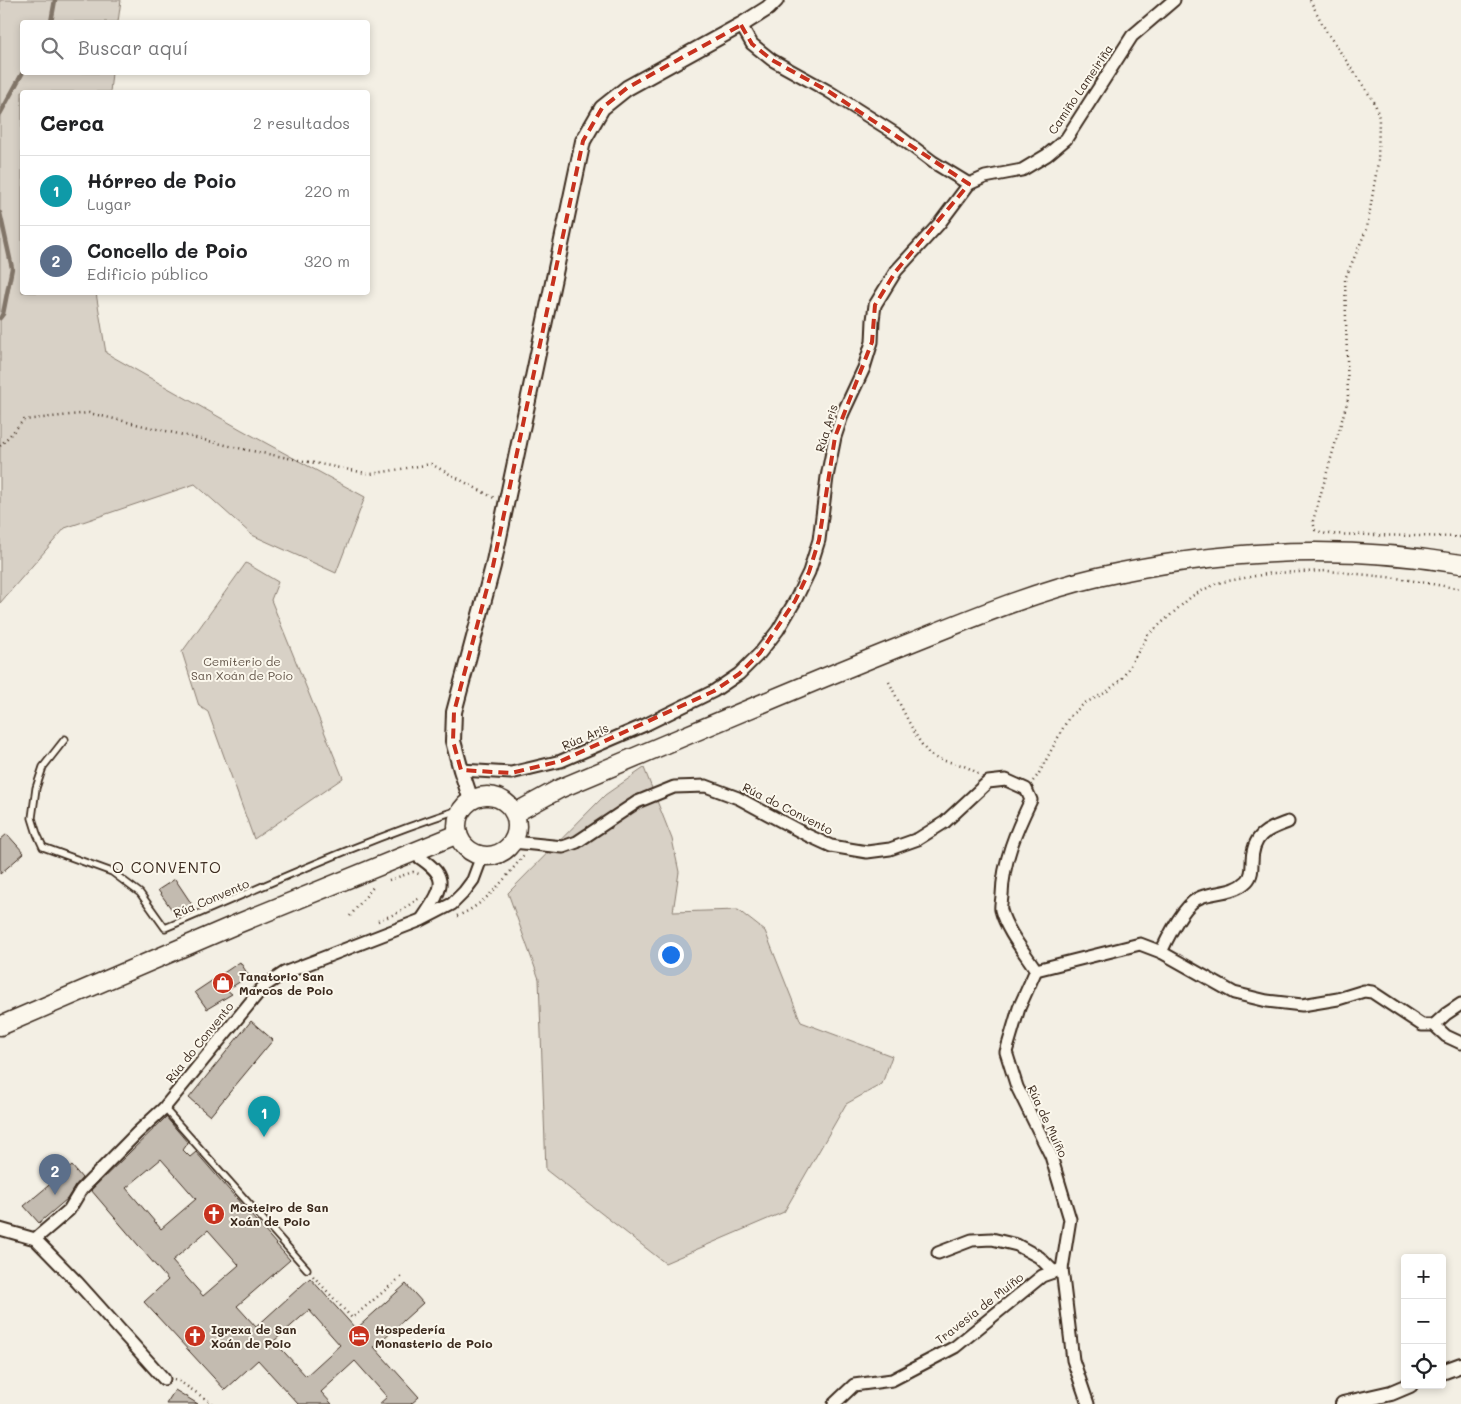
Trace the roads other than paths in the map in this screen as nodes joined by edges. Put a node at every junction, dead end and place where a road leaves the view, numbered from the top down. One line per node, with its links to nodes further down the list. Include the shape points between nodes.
1 (776, 0): 3 (street)
2 (1174, 0): 4 (street, Camiño Lameiriña, via 1132,36 1066,139 1022,170 985,177)
3 (741, 25): 4 (street, via 752,44 772,60 828,91); 7 (street, via 627,88 602,108 583,141 493,566 454,712 453,741)
4 (969, 184): 7 (street, Rúa Aris, via 939,224 896,271 876,305 872,342 864,368 835,437 819,540 810,572 796,601 760,653 739,674 714,691 561,761 511,773)
5 (1461, 564): 9 (highway, via 1346,552 1263,553 1182,561 1096,577 1005,604 559,789)
6 (64, 739): 8 (lane, Rúa Convento, via 43,767 36,788 32,818 43,847 112,872 140,893 165,928)
7 (461, 770): 8 (street)
8 (466, 805): 9 (highway, via 481,796 496,797); 11 (highway, via 458,817)
9 (515, 813): 12 (highway, via 517,828)
10 (1288, 822): 16 (street, via 1266,830 1258,839 1252,854 1252,873 1247,881 1228,892 1199,897 1170,932)
11 (458, 834): 13 (highway); 14 (highway, via 467,848)
12 (513, 842): 14 (highway, via 500,854); 17 (street, Rúa do Convento, via 563,847 577,842 637,802 674,787 706,786 738,798 831,846 867,852 890,849 918,839 945,822 988,782 1006,780 1026,789 1031,800 1008,855 1002,879 1001,910 1015,940)
13 (411, 852): 15 (street, via 429,863 440,881 440,891); 20 (highway, via 380,874)
14 (482, 856): 15 (street, Rúa do Convento, via 464,892 452,904)
15 (421, 920): 22 (street, Rúa do Convento, via 284,973 268,983 252,998)
16 (1161, 952): 17 (street, via 1140,944); 19 (street, via 1234,993 1302,1005 1372,992 1422,1025)
17 (1036, 970): 27 (street, Rúa de Muíño, via 1019,1008 1006,1052 1017,1087 1051,1156 1070,1219)
18 (1461, 1004): 19 (street)
19 (1434, 1025): 21 (street)
20 (0, 1026)
21 (1461, 1043)
22 (164, 1108): 24 (street, Rúa do Convento, via 81,1190 69,1210); 26 (lane)
23 (0, 1229): 24 (street)
24 (35, 1239): 30 (street)
25 (938, 1253): 27 (street, via 972,1240 992,1239 1017,1245)
26 (307, 1270)
27 (1058, 1270): 32 (street, Travesía de Muíño, via 1042,1276 955,1347 892,1380 854,1385); 33 (street, Rúa de Muíño, via 1072,1360)
28 (1461, 1365): 29 (street)
29 (1446, 1371)
30 (164, 1379)
31 (1401, 1389): 34 (street)
32 (834, 1404)
33 (1088, 1404)
34 (1343, 1404)

